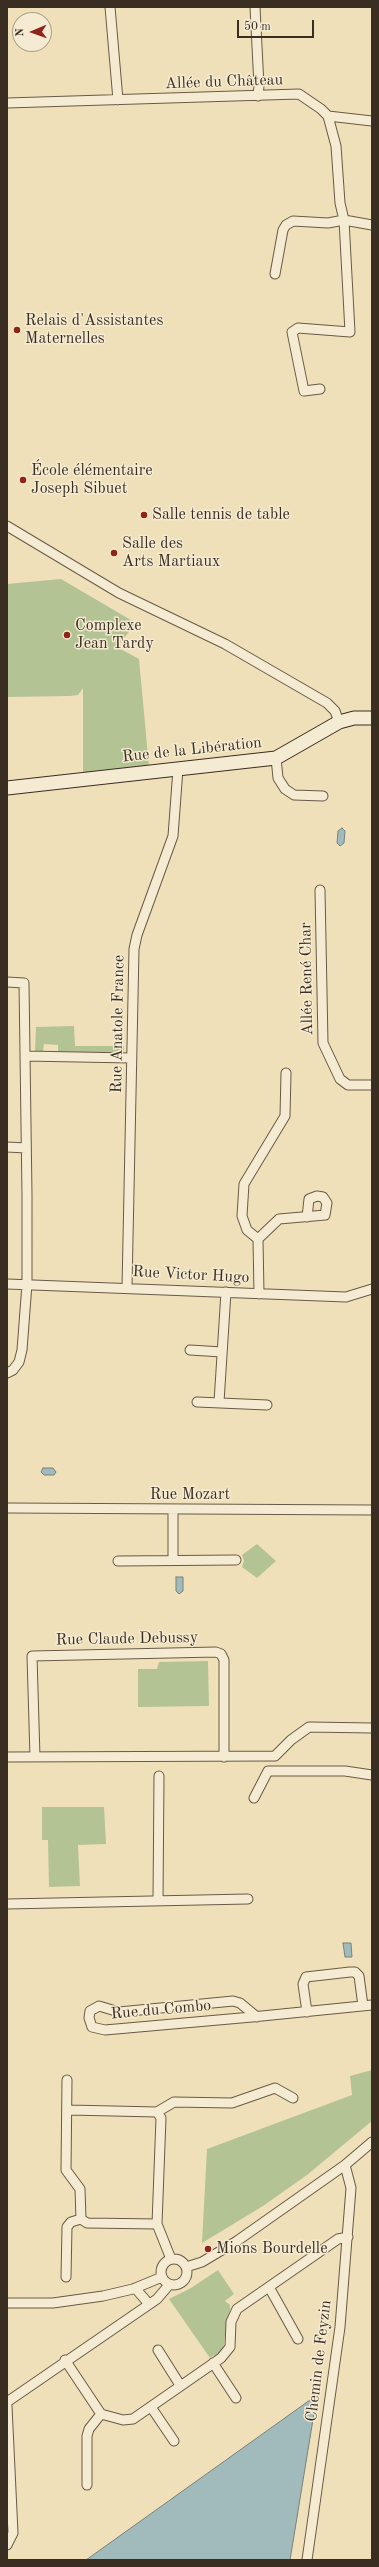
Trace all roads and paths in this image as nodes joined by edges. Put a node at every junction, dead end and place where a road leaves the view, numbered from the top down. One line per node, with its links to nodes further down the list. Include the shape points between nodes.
1 (110, 7): 4 (street)
2 (255, 7): 3 (street)
3 (258, 96): 4 (street, Allée du Château); 6 (street, Allée du Château, via 299,94)
4 (118, 100): 5 (street, Allée du Château)
5 (7, 102)
6 (328, 116): 7 (street); 8 (street, via 336,146 340,203)
7 (372, 121)
8 (344, 220): 9 (street); 10 (street, via 328,223 293,221 286,225); 11 (street, via 350,332 298,328 292,332 304,391)
9 (372, 225)
10 (275, 274)
11 (320, 389)
12 (7, 526): 14 (street, via 119,593 225,644 327,703 335,711)
13 (372, 718): 14 (main road, Rue de la Libération, via 354,718)
14 (339, 722): 15 (main road, Rue de la Libération)
15 (276, 758): 16 (main road, Rue de la Libération); 18 (street, via 278,778 285,789 294,796)
16 (178, 769): 17 (main road, Rue de la Libération, via 59,780); 22 (street, Rue Anatole France, via 173,836 137,934 134,949)
17 (7, 788)
18 (323, 796)
19 (320, 890): 24 (street, Allée René Char, via 323,1042 340,1079 348,1085)
20 (7, 982): 21 (street, via 24,983)
21 (25, 1056): 22 (street); 26 (street)
22 (131, 1058): 31 (street, Rue Anatole France)
23 (286, 1073): 28 (street, via 285,1116 244,1184 244,1223)
24 (372, 1085)
25 (7, 1147): 26 (street)
26 (26, 1148): 30 (street)
27 (307, 1217): 28 (street, via 279,1219)
28 (258, 1239): 34 (street)
29 (7, 1284): 30 (street, Rue Victor Hugo)
30 (27, 1284): 31 (street, Rue Victor Hugo); 37 (street, via 22,1350 19,1362)
31 (127, 1287): 33 (street, Rue Victor Hugo)
32 (372, 1290): 34 (street, Rue Victor Hugo, via 346,1297)
33 (226, 1292): 34 (street, Rue Victor Hugo); 36 (street)
34 (260, 1294)
35 (190, 1350): 36 (street)
36 (222, 1352): 39 (street)
37 (7, 1373)
38 (197, 1402): 39 (street)
39 (219, 1402): 40 (street)
40 (267, 1405)
41 (7, 1508): 42 (street, Rue Mozart)
42 (173, 1510): 43 (street, Rue Mozart); 44 (street)
43 (372, 1510)
44 (173, 1560): 45 (street); 46 (street)
45 (236, 1560)
46 (118, 1561)
47 (372, 1728): 50 (street, via 309,1727 275,1756)
48 (7, 1757): 49 (street)
49 (35, 1757): 50 (street); 50 (street, Rue Claude Debussy, via 32,1656 216,1652 221,1654 224,1660)
50 (224, 1757)
51 (159, 1776): 55 (street)
52 (372, 1776): 53 (street, via 346,1771 268,1771)
53 (254, 1798)
54 (248, 1899): 55 (street)
55 (158, 1901): 56 (street)
56 (7, 1904)
57 (367, 2006): 58 (street, Rue du Combo); 58 (street, Rue du Combo, via 359,1976 355,1972 343,1973 306,1977)
58 (306, 2012): 59 (street, Rue du Combo)
59 (257, 2017): 59 (street, Rue du Combo, via 234,2001 119,2012 99,2006 90,2011 88,2018 92,2027 105,2030)
60 (67, 2080): 62 (street, via 66,2100)
61 (293, 2098): 63 (street, via 275,2088 232,2103 174,2102)
62 (69, 2110): 63 (street); 66 (street, via 66,2170 80,2189)
63 (157, 2112): 67 (street, via 161,2118)
64 (372, 2142): 65 (street)
65 (345, 2165): 68 (street, Chemin de Feyzin, via 351,2188); 70 (street, via 237,2241 202,2262)
66 (81, 2219): 67 (street, via 87,2223); 71 (street, via 71,2222 67,2227)
67 (157, 2224): 69 (street)
68 (348, 2237): 74 (street, via 338,2239); 91 (street, Chemin de Feyzin, via 340,2327)
69 (171, 2259): 70 (street, via 178,2260); 72 (street, via 161,2268)
70 (186, 2267): 73 (street, via 185,2280 178,2285)
71 (66, 2277)
72 (162, 2277): 73 (street); 75 (street)
73 (169, 2284): 77 (street)
74 (269, 2287): 78 (street); 81 (street, via 233,2314 230,2347)
75 (135, 2288): 76 (street, via 103,2296 52,2303); 77 (street)
76 (7, 2303)
77 (149, 2304): 80 (street)
78 (298, 2338)
79 (158, 2350): 82 (street)
80 (65, 2360): 84 (street); 87 (street)
81 (213, 2363): 82 (street); 83 (street)
82 (180, 2385): 86 (street)
83 (236, 2398)
84 (7, 2402)
85 (7, 2406): 90 (street, via 13,2527 12,2538)
86 (151, 2406): 87 (street, via 133,2419 123,2420); 88 (street)
87 (101, 2414): 89 (street, via 89,2429 87,2436)
88 (174, 2441)
89 (87, 2485)
90 (7, 2545)
91 (307, 2560)

